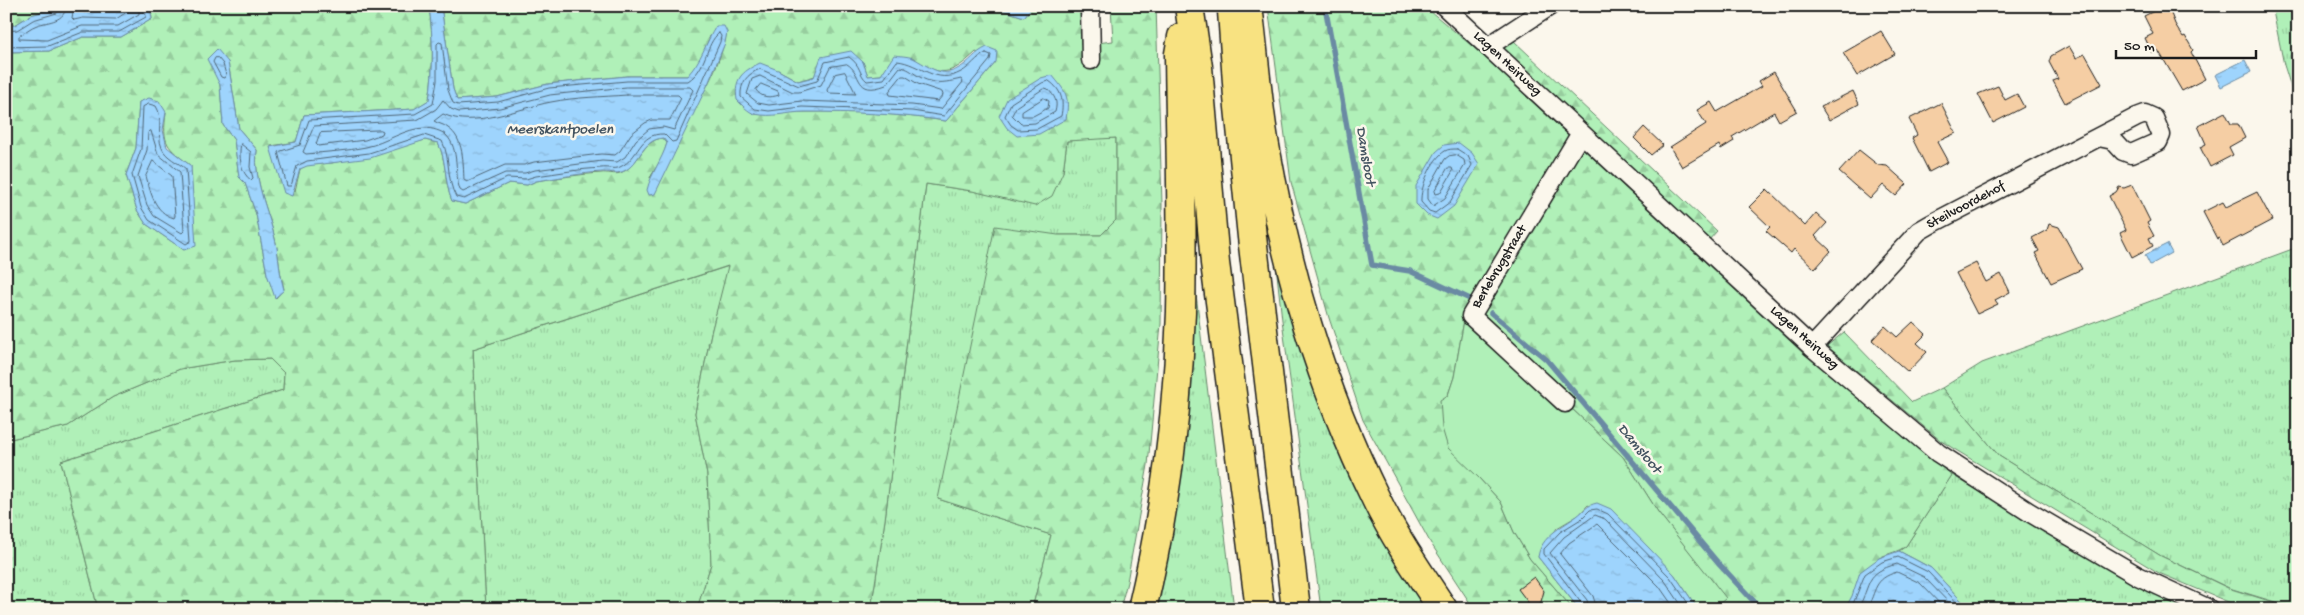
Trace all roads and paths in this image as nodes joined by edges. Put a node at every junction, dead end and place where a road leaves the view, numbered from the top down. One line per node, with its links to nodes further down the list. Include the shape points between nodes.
1 (1090, 6): 8 (street)
2 (1189, 6): 13 (highway, via 1179,54 1182,245 1177,380 1161,517); 14 (highway, via 1198,66 1215,263)
3 (1231, 6): 15 (highway, via 1252,237)
4 (1248, 6): 16 (highway, via 1265,143 1280,224 1299,298 1334,406 1376,501)
5 (1444, 6): 7 (street, Lagen Heirweg)
6 (1550, 6): 7 (street)
7 (1489, 46): 9 (street, Lagen Heirweg)
8 (1091, 60)
9 (1581, 133): 11 (street, Lagen Heirweg); 12 (street, Berlebrugstraat, via 1471,316)
10 (2099, 137): 11 (street, Steilvoordehof, via 1919,231)
11 (1812, 347): 17 (street, Lagen Heirweg, via 1938,453 2029,512 2138,576)
12 (1565, 403)
13 (1142, 609)
14 (1260, 609)
15 (1296, 609)
16 (1443, 609)
17 (2209, 609)

